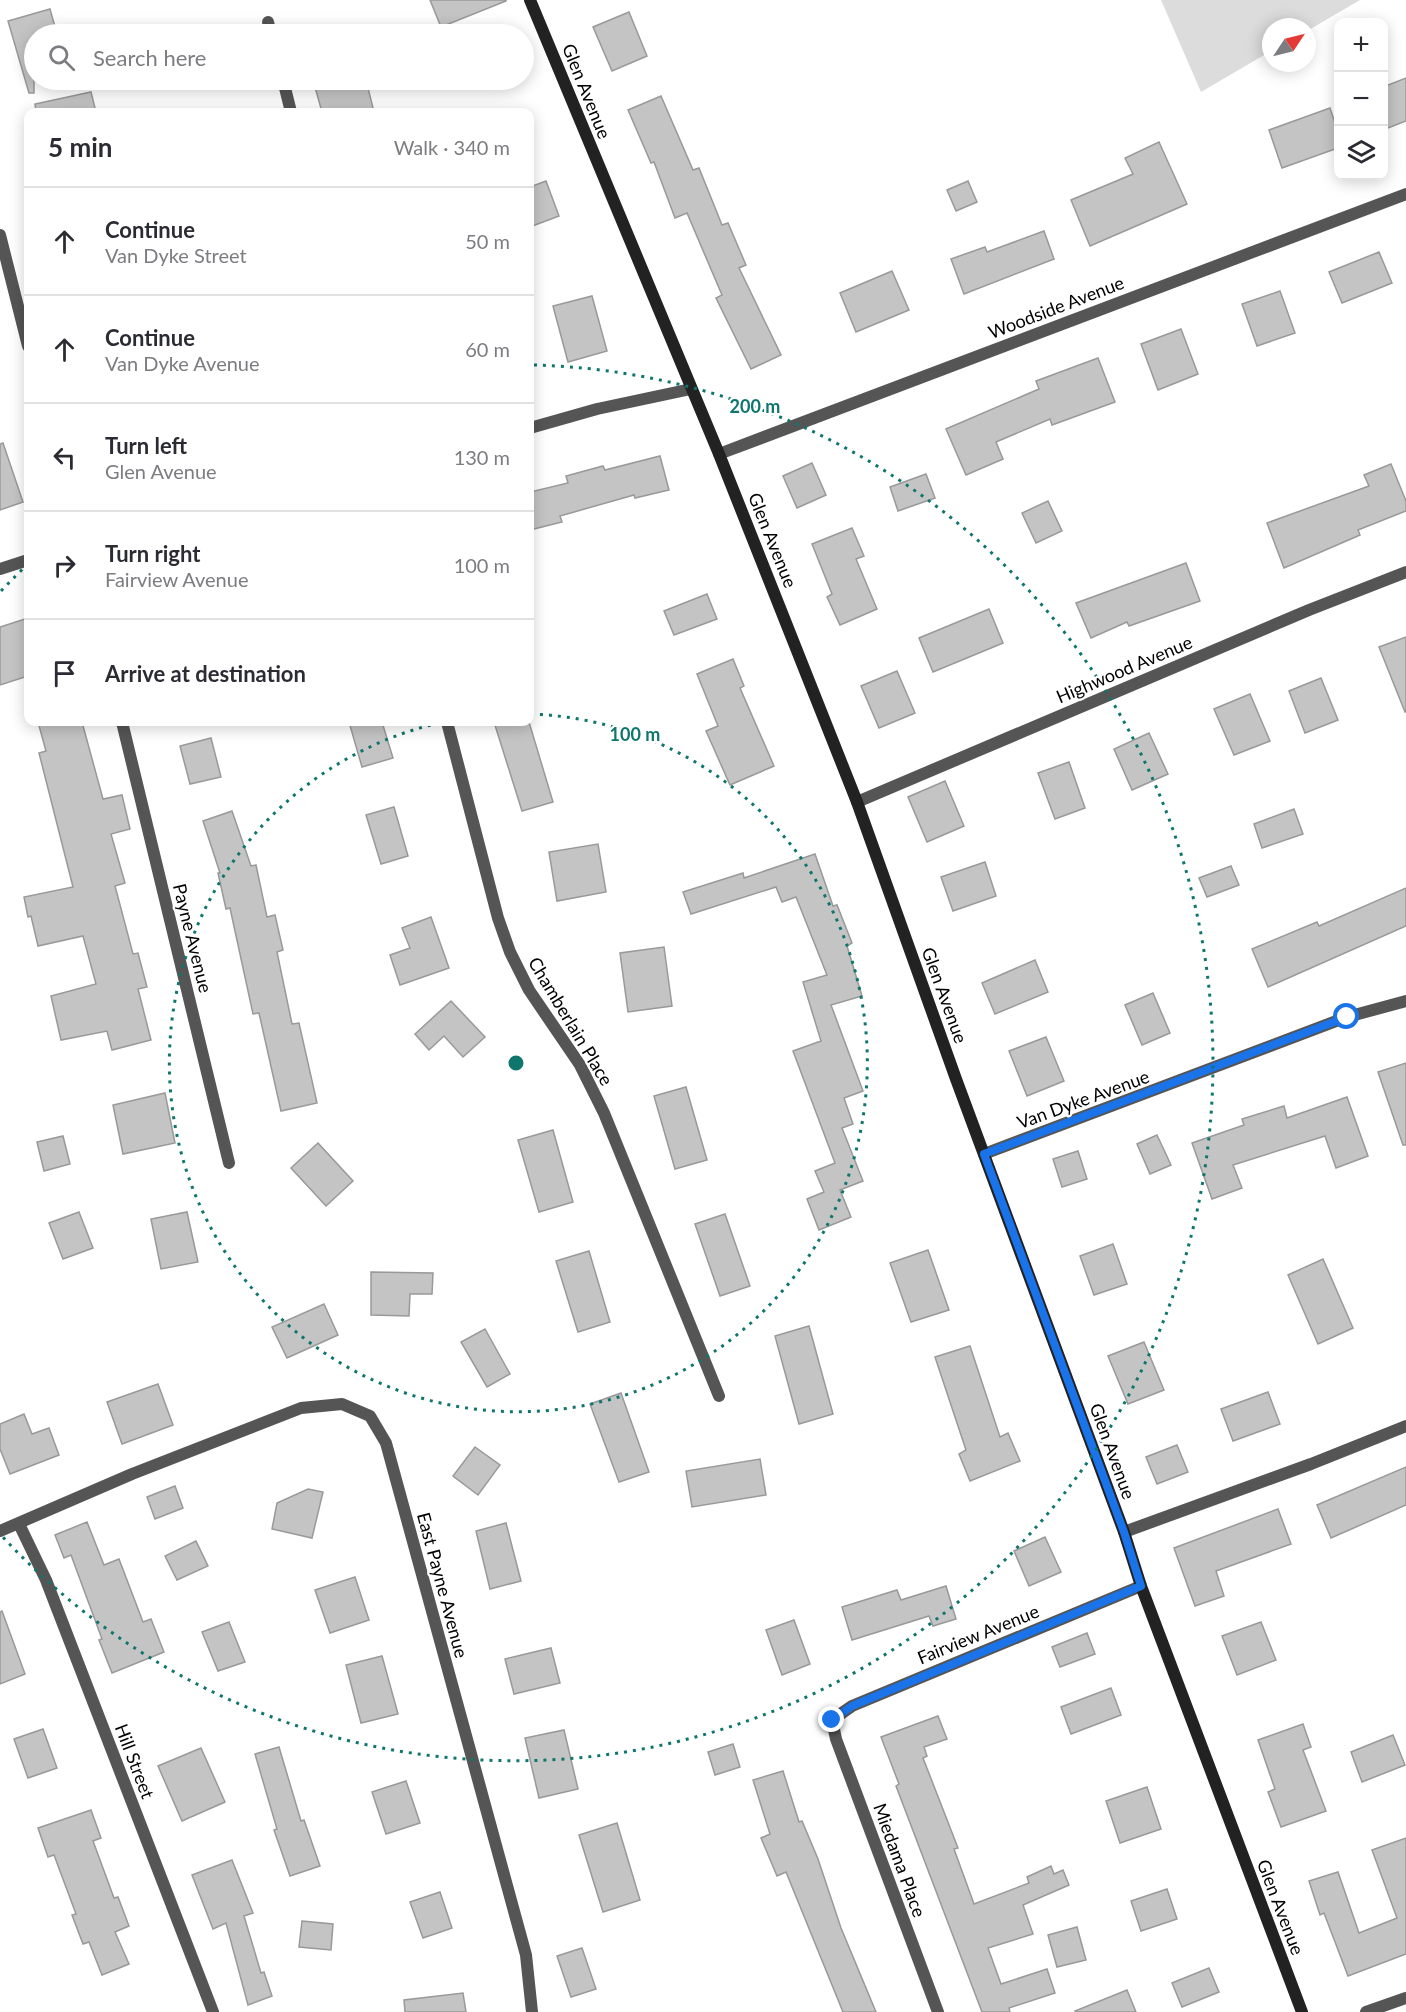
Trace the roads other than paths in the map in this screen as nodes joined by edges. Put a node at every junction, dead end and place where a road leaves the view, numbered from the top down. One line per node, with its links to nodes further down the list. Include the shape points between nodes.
1 (530, 0): 7 (street, Glen Avenue)
2 (286, 90): 3 (street)
3 (290, 108)
4 (1406, 194): 9 (street, Woodside Avenue)
5 (0, 235): 6 (street)
6 (24, 330)
7 (692, 389): 8 (street); 9 (street, Glen Avenue)
8 (534, 427)
9 (720, 454): 15 (street, Glen Avenue)
10 (24, 561): 11 (street)
11 (0, 569)
12 (1406, 572): 15 (street, Highwood Avenue)
13 (123, 726): 18 (street, Payne Avenue)
14 (448, 726): 19 (street, Chamberlain Place, via 510,952 529,990 580,1065 604,1113)
15 (857, 802): 17 (street, Glen Avenue)
16 (1406, 1001): 17 (street, Van Dyke Avenue, via 1347,1017)
17 (984, 1154): 23 (street, Glen Avenue)
18 (229, 1163)
19 (719, 1396)
20 (1406, 1426): 23 (street)
21 (19, 1524): 22 (street, East Payne Avenue); 27 (street, Hill Street, via 46,1580); 28 (street, East Payne Avenue, via 132,1474 301,1408 342,1404 370,1416 386,1443 526,1954)
22 (0, 1531)
23 (1124, 1532): 24 (street, Glen Avenue)
24 (1141, 1586): 25 (street, Fairview Avenue, via 852,1706); 30 (street, Glen Avenue)
25 (832, 1720): 29 (street, Miedama Place)
26 (1406, 1998): 31 (street)
27 (213, 2012)
28 (532, 2012)
29 (938, 2012)
30 (1302, 2012)
31 (1366, 2012)

